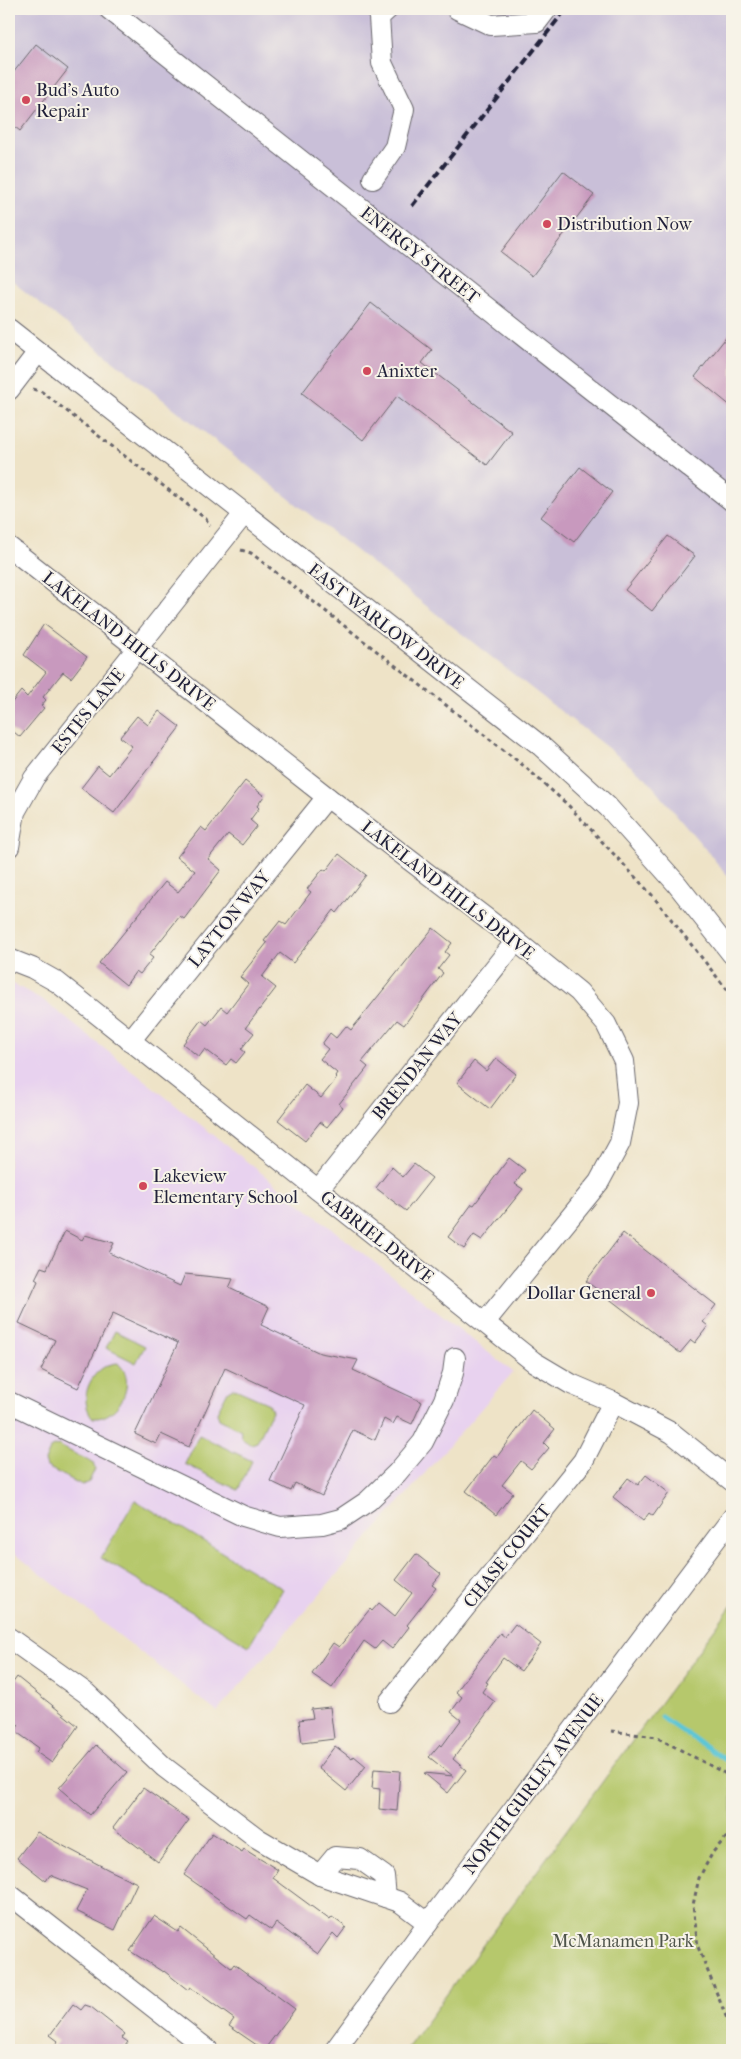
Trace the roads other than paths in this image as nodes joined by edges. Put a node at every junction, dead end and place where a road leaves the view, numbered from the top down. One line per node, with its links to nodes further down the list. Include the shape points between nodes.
1 (109, 9): 9 (street, ENERGY STREET)
2 (457, 9): 3 (street, via 491,25 537,22)
3 (547, 9)
4 (378, 12): 5 (street, via 382,62 404,109 395,147)
5 (373, 178)
6 (9, 329): 7 (street, EAST WARLOW DRIVE)
7 (38, 352): 8 (street); 10 (street, EAST WARLOW DRIVE)
8 (9, 390)
9 (732, 500)
10 (244, 514): 12 (street, ESTES LANE); 16 (street, EAST WARLOW DRIVE, via 541,746 608,807 676,883)
11 (9, 547): 12 (street, LAKELAND HILLS DRIVE)
12 (138, 648): 13 (street, LAKELAND HILLS DRIVE); 14 (street, ESTES LANE, via 34,778 15,812)
13 (328, 797): 15 (street, LAKELAND HILLS DRIVE); 18 (street, LAYTON WAY)
14 (9, 847)
15 (516, 941): 19 (street, BRENDAN WAY); 20 (street, LAKELAND HILLS DRIVE, via 579,992 606,1024 624,1061 628,1102 620,1143 599,1182)
16 (732, 954)
17 (9, 959): 18 (street, GABRIEL DRIVE, via 57,982)
18 (130, 1041): 19 (street, GABRIEL DRIVE)
19 (318, 1190): 20 (street, GABRIEL DRIVE)
20 (485, 1322): 23 (street, GABRIEL DRIVE, via 534,1362 571,1384)
21 (455, 1358): 22 (street, via 444,1400 423,1442 368,1501 341,1519 322,1524 280,1527 243,1516)
22 (9, 1402)
23 (612, 1402): 24 (street, GABRIEL DRIVE, via 672,1433); 27 (street, CHASE COURT, via 583,1461)
24 (732, 1481)
25 (732, 1518): 31 (street, NORTH GURLEY AVENUE)
26 (9, 1638): 28 (street, via 86,1693 164,1767 257,1838)
27 (390, 1702)
28 (320, 1875): 30 (street); 30 (street, via 335,1857 360,1859 384,1876)
29 (9, 1894): 32 (street)
30 (386, 1897): 31 (street, via 400,1902)
31 (428, 1923): 33 (street, NORTH GURLEY AVENUE)
32 (208, 2050)
33 (335, 2050)

